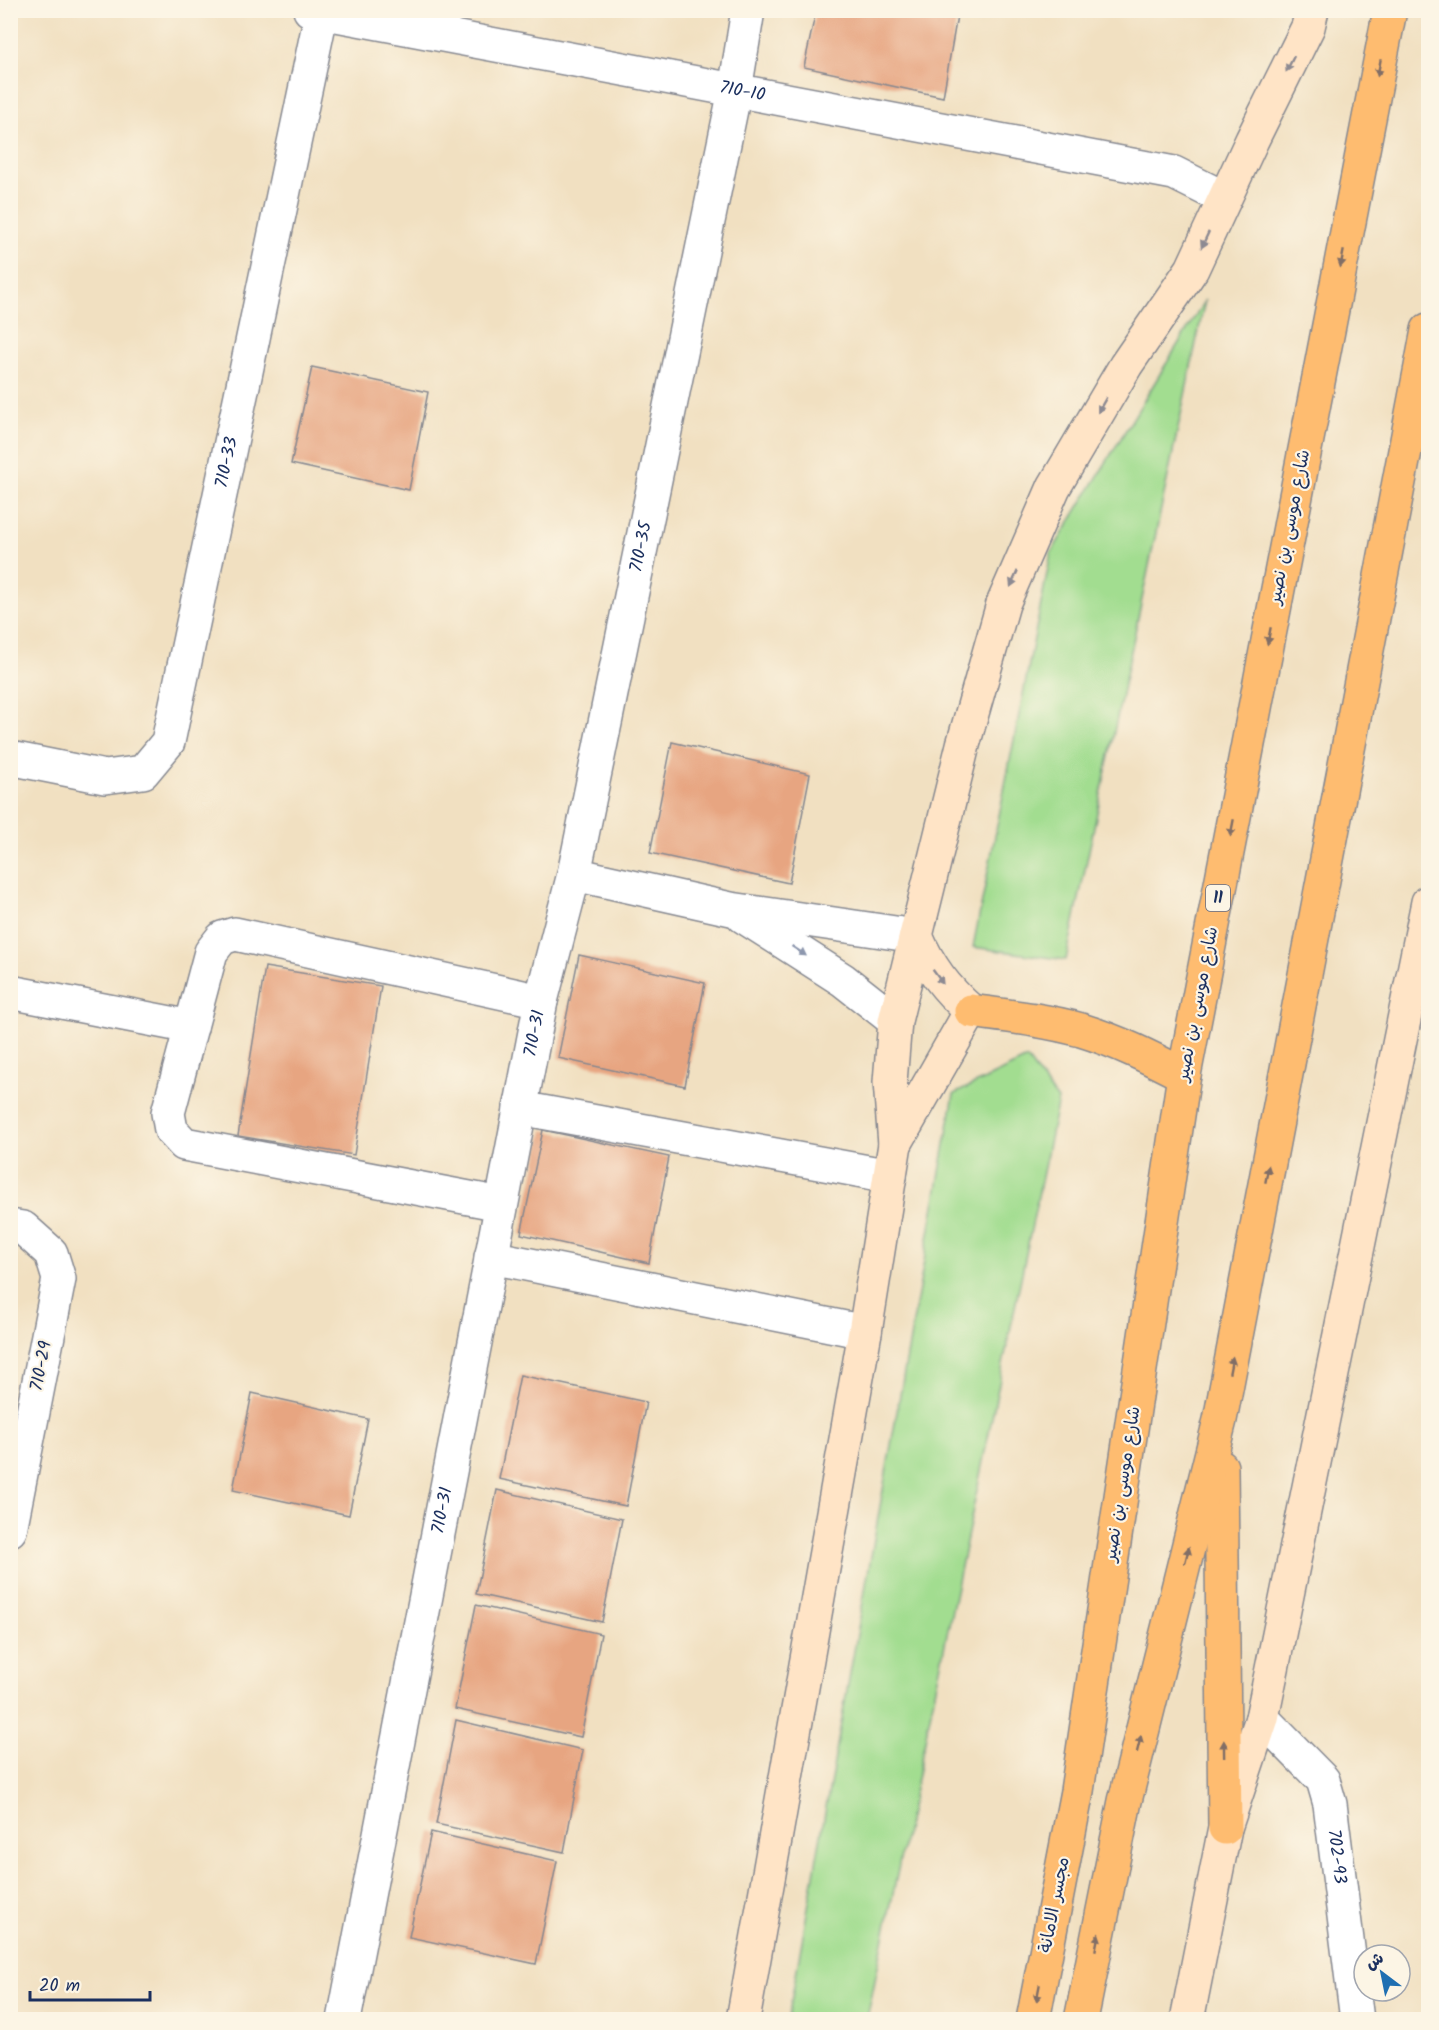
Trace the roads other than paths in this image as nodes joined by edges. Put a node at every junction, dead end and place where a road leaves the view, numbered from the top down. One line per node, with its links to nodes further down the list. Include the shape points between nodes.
1 (748, 10): 5 (street, 710-35)
2 (1312, 10): 6 (street, one-way to 6, via 1308,27)
3 (1390, 10): 18 (main road, شارع موسى بن نصير / 11, one-way to 18)
4 (318, 11): 5 (street, 710-10); 8 (street, 710-33, via 168,742 143,772 105,777)
5 (735, 90): 6 (street, 710-10, via 1174,173); 9 (street, 710-35)
6 (1224, 198): 12 (street, one-way to 12, via 1192,269 1126,365 1054,487 1004,604 963,745)
7 (1428, 330): 26 (main road, one-way to 7)
8 (10, 758)
9 (573, 874): 11 (street); 14 (street, 710-35)
10 (1428, 902): 28 (street)
11 (732, 909): 12 (street); 16 (street, one-way to 16, via 843,980)
12 (916, 936): 15 (street, one-way to 15, via 938,978); 16 (street)
13 (10, 993): 17 (street)
14 (541, 1001): 17 (street, via 235,934 222,939 211,952); 19 (street, 710-31)
15 (970, 1011): 18 (main road, via 1081,1030); 20 (street)
16 (895, 1021): 20 (street, via 890,1082)
17 (191, 1027): 22 (street, via 168,1113 171,1130 184,1144)
18 (1184, 1075): 29 (main road, شارع موسى بن نصير / 11)
19 (520, 1108): 21 (street); 22 (street, 710-31)
20 (895, 1144): 21 (street)
21 (890, 1176): 25 (street)
22 (501, 1204): 24 (street, 710-31)
23 (10, 1226): 27 (street, 710-29, via 23,1228 51,1253 59,1279)
24 (491, 1257): 25 (street); 31 (street, 710-31)
25 (865, 1332): 32 (street)
26 (1220, 1420): 30 (main road, one-way to 26); 34 (main road, one-way to 26, via 1125,1801)
27 (10, 1530)
28 (1263, 1718): 30 (street); 36 (street, 702-93, via 1323,1780 1330,1804)
29 (1077, 1791): 33 (main road, مجسر الامانة, one-way to 33)
30 (1226, 1828): 35 (street)
31 (344, 2019)
32 (743, 2019)
33 (1033, 2019)
34 (1081, 2019)
35 (1187, 2019)
36 (1357, 2019)

